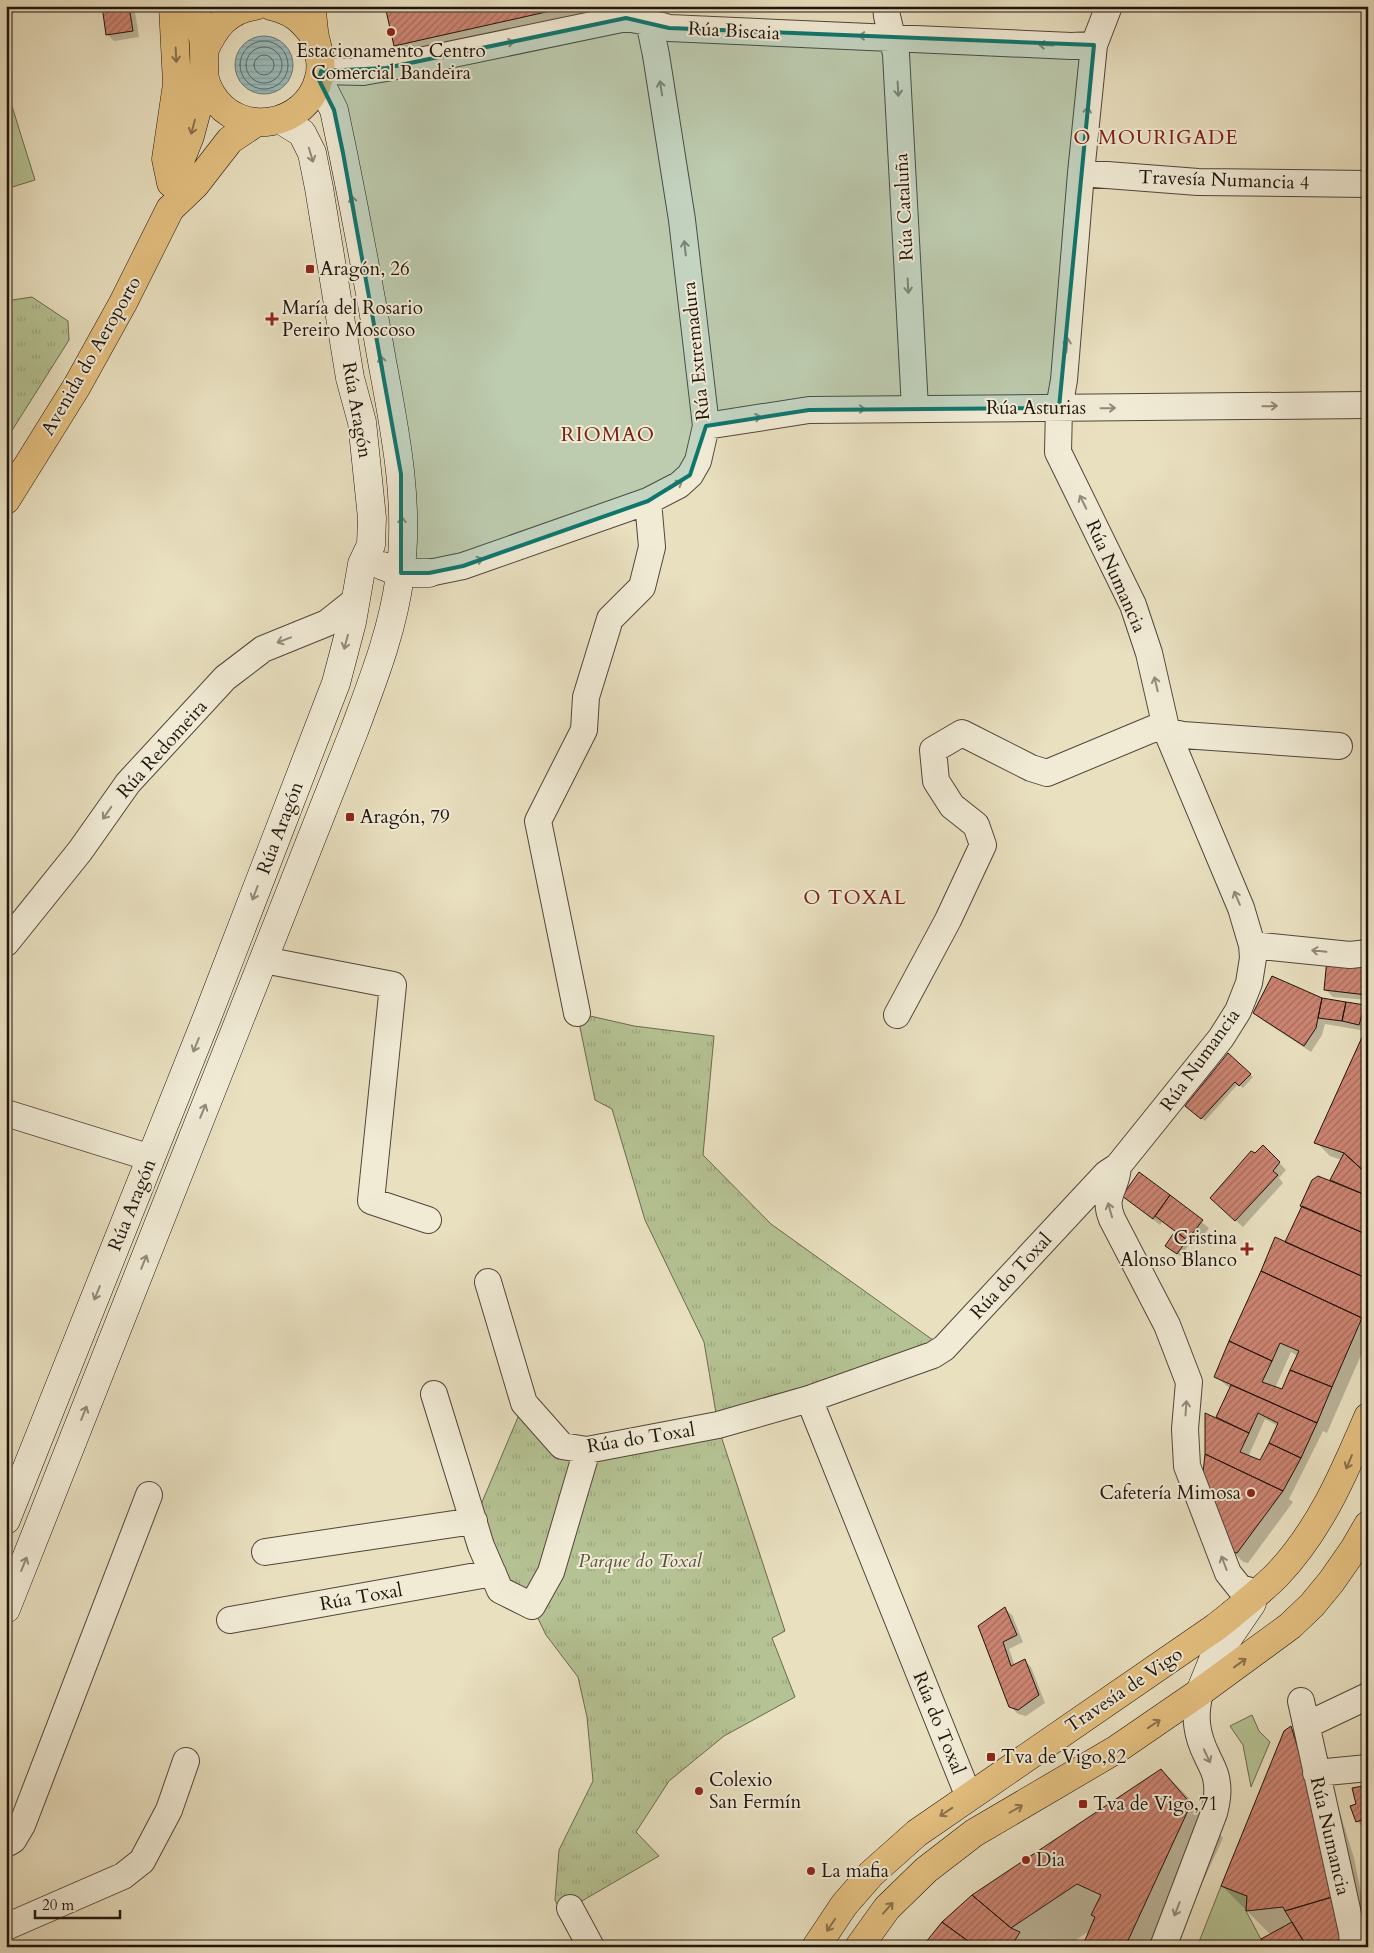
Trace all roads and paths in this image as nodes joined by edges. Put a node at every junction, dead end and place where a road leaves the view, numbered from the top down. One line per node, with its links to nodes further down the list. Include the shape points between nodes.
1 (173, 6): 18 (main road, one-way to 18, via 177,84 166,159)
2 (193, 6): 12 (main road, Rúa Aragón)
3 (255, 6): 12 (main road, Rúa Aragón, via 226,17 212,32)
4 (271, 6): 9 (main road, Rúa Aragón, via 285,9 302,20)
5 (312, 6): 9 (main road, Rúa Aragón)
6 (886, 6): 10 (street, Rúa Cataluña)
7 (1109, 6): 11 (street, Rúa Numancia)
8 (647, 14): 10 (street, Rúa Biscaia, one-way to 8, via 669,28); 13 (street, Rúa Biscaia, one-way to 8, via 363,72); 22 (street, Rúa Extremadura, one-way to 8, via 682,220)
9 (315, 37): 13 (main road, Rúa Aragón, via 320,54)
10 (893, 37): 11 (street, Rúa Biscaia, one-way to 10); 20 (street, Rúa Cataluña, one-way to 20)
11 (1094, 45): 16 (street, Rúa Numancia, one-way to 11)
12 (204, 51): 14 (main road, Rúa Aragón)
13 (320, 76): 15 (main road, via 313,94 293,115); 26 (main road, Rúa Aragón, one-way to 13, via 401,474 397,446 334,110)
14 (205, 80): 15 (main road, Rúa Aragón, via 224,109 240,118); 18 (main road, Avenida do Aeroporto, one-way to 18)
15 (269, 121): 18 (main road, Avenida do Aeroporto, via 230,140 195,185); 25 (main road, Rúa Aragón, one-way to 25, via 302,133 312,153 350,378 362,422 372,518)
16 (1080, 173): 17 (street, Travesía Numancia 4, via 1198,182); 21 (street, Rúa Numancia, one-way to 16)
17 (1368, 184)
18 (171, 196): 23 (main road, Avenida do Aeroporto, via 123,302 77,386)
19 (1368, 405): 21 (street, Rúa Asturias, one-way to 19)
20 (915, 408): 21 (street, Rúa Asturias); 22 (street, Rúa Asturias, one-way to 20, via 809,410)
21 (1059, 408): 29 (street, Rúa Numancia, one-way to 21, via 1150,653 1133,605 1058,452)
22 (706, 426): 24 (street, Rúa Extremadura, one-way to 22, via 679,485 690,475 698,461)
23 (6, 500)
24 (648, 501): 27 (street, Rúa Extremadura, one-way to 24, via 463,566); 35 (street, via 652,547 642,587 610,619 586,697 584,730 538,821)
25 (371, 545): 26 (main road, via 384,567); 28 (main road, Rúa Aragón, via 362,564)
26 (401, 572): 27 (main road); 34 (main road, Rúa Aragón, via 390,630 380,661)
27 (429, 573)
28 (356, 600): 31 (street, Rúa Redomeira, one-way to 31, via 326,623 263,648 226,678 128,783); 38 (main road, Rúa Aragón, one-way to 38, via 336,682)
29 (1167, 732): 30 (street); 32 (street, Rúa Numancia, one-way to 29, via 1241,908); 36 (street, via 1155,728 1047,772 1031,768 962,733 934,750 936,781 952,806 976,825 983,845 948,920)
30 (1339, 746)
31 (6, 943)
32 (1252, 945): 33 (street, one-way to 32, via 1350,955); 39 (street, Rúa Numancia, via 1249,983 1238,1011 1221,1038)
33 (1368, 953)
34 (264, 960): 40 (street, via 394,985 371,1201); 53 (main road, Rúa Aragón, one-way to 34)
35 (577, 1014)
36 (897, 1014)
37 (6, 1113): 38 (street)
38 (151, 1158): 47 (main road, Rúa Aragón, one-way to 47)
39 (1118, 1166): 43 (street, Rúa do Toxal, via 1106,1174 944,1348); 52 (street, Rúa Numancia, one-way to 39, via 1240,1588 1228,1573 1187,1466 1188,1382 1167,1325 1109,1211 1107,1200 1118,1176)
40 (428, 1220)
41 (488, 1282): 45 (street, Rúa do Toxal, via 524,1402 562,1446)
42 (434, 1394): 48 (street)
43 (809, 1399): 45 (street, Rúa do Toxal, via 718,1425); 60 (street, Rúa do Toxal)
44 (1368, 1418): 52 (main road, Travesía de Vigo, one-way to 52, via 1340,1482 1311,1532)
45 (587, 1450): 51 (street, via 551,1572 532,1606 500,1590)
46 (149, 1495): 61 (street, via 22,1825 13,1840)
47 (6, 1520)
48 (474, 1521): 50 (street); 51 (street)
49 (1368, 1525): 55 (main road, one-way to 49, via 1290,1626 1331,1582)
50 (264, 1552)
51 (493, 1573): 54 (street, Rúa Toxal)
52 (1258, 1593): 55 (main road, via 1213,1660); 60 (main road, Travesía de Vigo, via 1216,1627)
53 (6, 1610)
54 (230, 1620)
55 (1200, 1692): 66 (main road, one-way to 55, via 887,1908 926,1870 974,1833 1117,1749); 67 (street, one-way to 67, via 1196,1728 1216,1777 1218,1794 1214,1813)
56 (1368, 1696): 59 (street, Rúa Numancia, via 1304,1713)
57 (186, 1761): 63 (street, via 169,1810 142,1861 123,1876)
58 (1368, 1768): 59 (street)
59 (1316, 1773): 68 (street, Rúa Numancia)
60 (969, 1797): 65 (main road, Travesía de Vigo, one-way to 65, via 917,1832 871,1874 844,1905)
61 (6, 1844)
62 (570, 1908): 64 (street)
63 (6, 1927)
64 (591, 1947)
65 (816, 1947)
66 (859, 1947)
67 (1163, 1947)
68 (1353, 1947)

